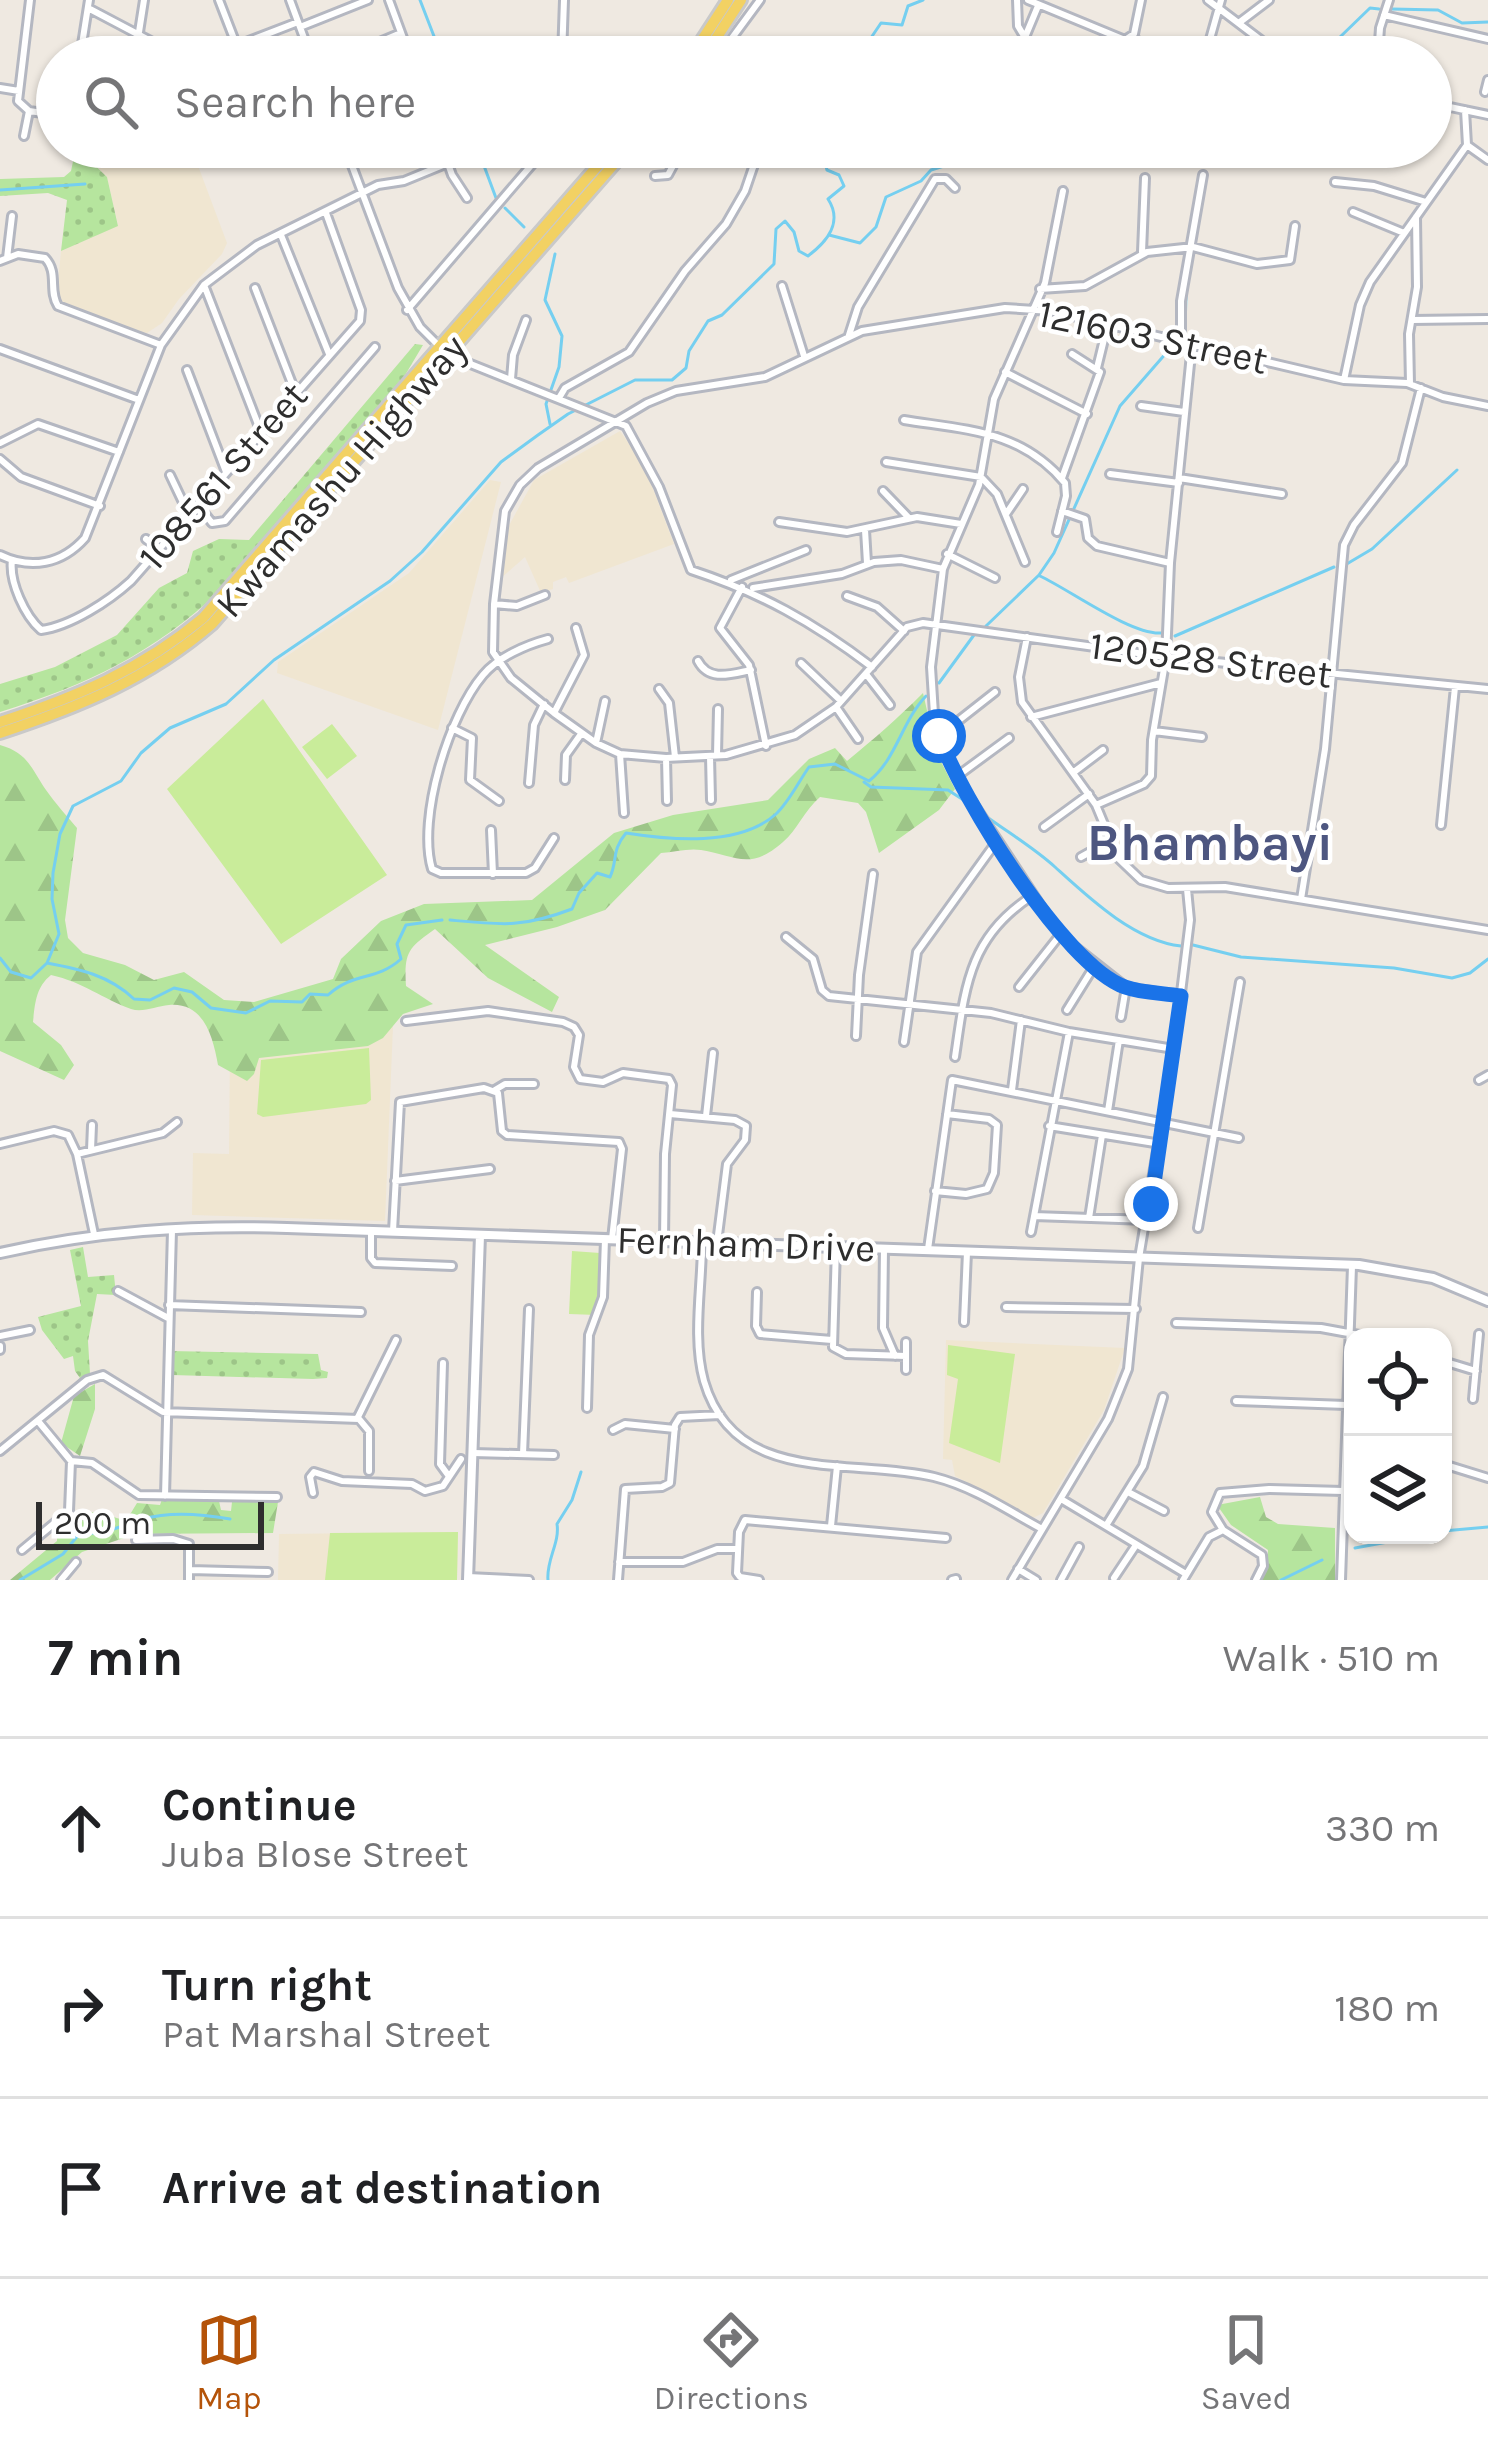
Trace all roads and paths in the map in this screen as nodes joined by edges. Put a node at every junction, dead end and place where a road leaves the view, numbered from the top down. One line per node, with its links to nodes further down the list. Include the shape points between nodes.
1 (30, 0): 46 (street)
2 (144, 0): 23 (street)
3 (219, 0): 27 (street)
4 (290, 0): 22 (street)
5 (368, 0): 22 (street)
6 (389, 0): 24 (street)
7 (564, 0): 32 (street)
8 (728, 0): 33 (main road)
9 (741, 0): 34 (main road)
10 (760, 0): 35 (street)
11 (1017, 0): 36 (street)
12 (1028, 0): 19 (street)
13 (1141, 0): 39 (street)
14 (1208, 0): 18 (street)
15 (1269, 0): 21 (street)
16 (1389, 0): 20 (street)
17 (89, 4): 23 (street); 25 (street)
18 (1221, 5): 21 (street); 40 (street)
19 (1038, 6): 37 (street); 38 (street)
20 (1384, 15): 42 (street); 43 (street)
21 (1240, 22): 41 (street)
22 (299, 24): 28 (street); 29 (street)
23 (139, 33): 26 (street)
24 (401, 33): 30 (street); 31 (street)
25 (84, 36)
26 (144, 36)
27 (233, 36)
28 (261, 36)
29 (303, 36)
30 (394, 36)
31 (402, 36)
32 (563, 36)
33 (705, 36)
34 (718, 36)
35 (733, 36)
36 (1024, 36)
37 (1026, 36)
38 (1120, 36)
39 (1132, 36)
40 (1211, 36)
41 (1257, 36)
42 (1381, 36)
43 (1488, 39)
44 (1488, 80): 47 (street)
45 (0, 88): 46 (street)
46 (19, 91): 50 (street, via 19,105)
47 (1486, 92)
48 (1452, 107): 49 (street)
49 (1465, 110): 52 (street); 54 (street)
50 (29, 111): 51 (street); 53 (street)
51 (36, 112)
52 (1488, 115)
53 (24, 136)
54 (1467, 145): 55 (street); 56 (street)
55 (1488, 160)
56 (1452, 166)
57 (353, 168): 72 (street)
58 (436, 168): 72 (street)
59 (451, 168): 73 (street)
60 (529, 168): 90 (street)
61 (597, 168): 101 (main road, Kwamashu Highway)
62 (610, 168): 101 (main road, Kwamashu Highway)
63 (672, 168): 67 (street)
64 (753, 168): 113 (street, via 726,224 629,352)
65 (1450, 168): 74 (street)
66 (1203, 175): 82 (street)
67 (655, 176)
68 (1145, 178): 83 (street)
69 (1335, 182): 74 (street)
70 (955, 188): 95 (street, via 935,179)
71 (1063, 191): 88 (street)
72 (362, 194): 75 (street); 90 (street)
73 (467, 197)
74 (1426, 202): 78 (street)
75 (326, 212): 81 (street); 102 (street, 108561 Street, via 362,314)
76 (1353, 212): 80 (street)
77 (12, 216): 84 (street)
78 (1417, 217): 80 (street); 93 (street)
79 (1295, 226): 82 (street, via 1290,260 1269,264)
80 (1404, 233): 109 (street, via 1364,295)
81 (280, 234): 85 (street); 102 (street)
82 (1189, 249): 83 (street); 96 (street)
83 (1142, 253): 88 (street, via 1085,286)
84 (3, 260): 98 (street, via 45,258 63,309)
85 (204, 285): 98 (street); 121 (street)
86 (782, 286): 104 (street)
87 (255, 288): 112 (street)
88 (1040, 289): 89 (street)
89 (1034, 309): 94 (street, 121603 Street); 95 (street, 121603 Street); 107 (street)
90 (407, 310): 101 (street)
91 (1488, 319): 93 (street)
92 (526, 320): 108 (street)
93 (1412, 320): 110 (street)
94 (1108, 323): 96 (street, 121603 Street); 105 (street)
95 (849, 335): 104 (street, 121603 Street)
96 (1180, 341): 97 (street, 121603 Street)
97 (1192, 344): 109 (street, 121603 Street); 117 (street)
98 (161, 345): 114 (street)
99 (375, 347): 136 (street, via 225,521 212,523)
100 (0, 350): 114 (street)
101 (444, 352): 108 (street); 186 (main road, Kwamashu Highway, via 203,618 115,679); 189 (main road, Kwamashu Highway, via 246,589 187,646 112,692)
102 (329, 354): 112 (street, 108561 Street)
103 (1072, 354): 105 (street)
104 (805, 358): 120 (street, 121603 Street, via 765,377 669,394)
105 (1097, 368): 118 (street)
106 (187, 370): 127 (street)
107 (1005, 372): 118 (street); 122 (street)
108 (511, 380): 113 (street)
109 (1344, 380): 110 (street, 121603 Street)
110 (1410, 384): 111 (street, 121603 Street)
111 (1420, 388): 116 (street, 121603 Street); 173 (street, via 1402,463 1344,545)
112 (296, 394): 121 (street, 108561 Street)
113 (560, 398): 120 (street)
114 (139, 400): 124 (street)
115 (1141, 406): 117 (street)
116 (1488, 406)
117 (1184, 412): 132 (street)
118 (1087, 413): 131 (street)
119 (904, 420): 122 (street)
120 (619, 421): 157 (street, via 644,452 691,570); 161 (street, 121603 Street, via 520,485 503,518)
121 (261, 431): 127 (street, 108561 Street)
122 (986, 433): 130 (street); 131 (street, via 1011,439)
123 (0, 443): 124 (street, via 38,424)
124 (120, 453): 137 (street)
125 (0, 459): 137 (street, via 21,477)
126 (886, 462): 130 (street)
127 (226, 472): 136 (street, 108561 Street)
128 (1110, 474): 132 (street)
129 (170, 475): 140 (street)
130 (981, 477): 139 (street); 143 (street)
131 (1062, 478): 138 (street)
132 (1179, 480): 135 (street); 154 (street)
133 (1023, 489): 139 (street)
134 (883, 491): 141 (street)
135 (1282, 494)
136 (198, 505): 140 (street, 108561 Street)
137 (100, 506): 151 (street, via 68,554 35,564)
138 (1066, 512): 145 (street); 154 (street, via 1082,518 1097,546)
139 (1006, 514): 152 (street)
140 (189, 515): 147 (street, 108561 Street)
141 (909, 518): 143 (street); 144 (street)
142 (779, 522): 144 (street)
143 (961, 524): 149 (street)
144 (865, 530): 153 (street)
145 (1057, 532)
146 (146, 538): 147 (street)
147 (159, 549): 151 (street, 108561 Street, via 118,592 47,630 33,624)
148 (806, 550): 157 (street)
149 (947, 554): 155 (street); 156 (street)
150 (0, 555): 151 (street)
151 (12, 560)
152 (1025, 562)
153 (867, 563): 155 (street); 158 (street)
154 (1170, 563): 167 (street)
155 (943, 569): 162 (street)
156 (995, 578)
157 (728, 581): 158 (street)
158 (746, 588): 171 (street, via 720,628); 172 (street, via 824,632)
159 (545, 595): 161 (street)
160 (847, 596): 164 (street, via 877,607)
161 (494, 604): 170 (street, 121603 Street)
162 (935, 623): 164 (street); 165 (street, 120528 Street); 191 (street, via 930,678)
163 (575, 628): 184 (street, via 584,655)
164 (904, 631): 172 (street)
165 (1027, 637): 167 (street, 120528 Street); 185 (street, via 1019,687)
166 (548, 639): 170 (street)
167 (1166, 657): 173 (street, 120528 Street); 174 (street)
168 (698, 661): 171 (street, via 713,675)
169 (801, 663): 181 (street)
170 (499, 664): 180 (street); 187 (street, via 483,674)
171 (751, 670): 196 (street)
172 (869, 670): 181 (street); 182 (street)
173 (1331, 675): 175 (street, 120528 Street); 222 (street)
174 (1162, 683): 185 (street); 188 (street)
175 (1455, 687): 177 (street, 120528 Street); 212 (street)
176 (658, 689): 200 (street, via 669,703)
177 (1488, 689)
178 (994, 692): 191 (street)
179 (605, 700): 195 (street)
180 (544, 704): 184 (street); 204 (street)
181 (839, 704): 194 (street); 196 (street)
182 (890, 706)
183 (718, 710): 199 (street)
184 (554, 713): 190 (street)
185 (1030, 717): 201 (street)
186 (0, 722)
187 (452, 728): 207 (street, via 472,738 470,780); 218 (street, via 427,836 431,866)
188 (1154, 731): 193 (street); 209 (street, via 1149,781)
189 (0, 733)
190 (581, 734): 195 (street); 203 (street, via 566,755)
191 (939, 736): 202 (street)
192 (1009, 737): 202 (street)
193 (1202, 737)
194 (858, 739)
195 (596, 743): 198 (street)
196 (766, 746): 199 (street)
197 (1103, 750): 201 (street)
198 (620, 754): 200 (street); 210 (street)
199 (714, 755): 200 (street); 206 (street)
200 (671, 757): 208 (street)
201 (1074, 772): 205 (street)
202 (956, 777): 215 (street)
203 (565, 780)
204 (529, 784)
205 (1090, 794): 209 (street); 211 (street)
206 (711, 800)
207 (499, 801)
208 (668, 801)
209 (1096, 805): 216 (street)
210 (624, 813)
211 (1044, 826)
212 (1441, 826)
213 (491, 830): 218 (street)
214 (554, 838): 218 (street, via 530,873)
215 (997, 841): 221 (street); 232 (street, via 922,942)
216 (1110, 841): 217 (street); 220 (street, via 1141,880)
217 (1081, 857)
218 (493, 874)
219 (873, 874): 231 (street)
220 (1187, 889): 222 (street); 230 (street)
221 (1032, 896): 224 (street); 233 (street, via 971,965)
222 (1300, 899): 223 (street)
223 (1488, 930)
224 (1060, 935): 226 (street); 228 (street)
225 (786, 937): 231 (street, via 813,959 826,995)
226 (1095, 965): 229 (street); 234 (street)
227 (1240, 982): 259 (street)
228 (1018, 987)
229 (1126, 987): 230 (street); 235 (street)
230 (1181, 996): 242 (street)
231 (858, 998): 232 (street); 239 (street)
232 (909, 1003): 233 (street); 241 (street)
233 (962, 1009): 236 (street); 244 (street)
234 (1067, 1010)
235 (1120, 1017)
236 (1021, 1020): 238 (street); 249 (street)
237 (406, 1021): 252 (street, via 488,1011 569,1024 579,1035 580,1079 666,1078)
238 (1069, 1032): 240 (street); 250 (street)
239 (856, 1036)
240 (1119, 1040): 242 (street); 251 (street)
241 (904, 1042)
242 (1174, 1049): 257 (street)
243 (713, 1053): 254 (street)
244 (955, 1057)
245 (1488, 1075): 246 (street)
246 (1479, 1080)
247 (534, 1084): 248 (street)
248 (495, 1090): 267 (street, via 403,1100); 279 (street, via 507,1135 619,1142)
249 (1012, 1090): 250 (street); 253 (street, via 952,1080)
250 (1057, 1098): 251 (street); 258 (street)
251 (1108, 1111): 257 (street)
252 (670, 1114): 254 (street); 280 (street)
253 (947, 1114): 268 (street); 268 (street, via 997,1125 994,1173 977,1193)
254 (706, 1116): 282 (street, via 741,1122 747,1131 727,1164)
255 (177, 1122): 264 (street, via 163,1133)
256 (92, 1125): 264 (street)
257 (1163, 1125): 259 (street); 263 (street)
258 (1049, 1126): 260 (street); 269 (street)
259 (1215, 1132): 261 (street); 273 (street)
260 (1102, 1136): 263 (street); 270 (street)
261 (1239, 1138)
262 (0, 1144): 265 (street, via 59,1131)
263 (1161, 1144): 271 (street)
264 (91, 1150): 265 (street)
265 (77, 1154): 277 (street)
266 (490, 1169): 267 (street)
267 (395, 1181): 275 (street)
268 (935, 1191): 285 (street)
269 (1034, 1216): 270 (street); 276 (street)
270 (1089, 1218): 271 (street)
271 (1148, 1220): 288 (street)
272 (172, 1226): 274 (street, Fernham Drive); 277 (street, Fernham Drive); 294 (street)
273 (1198, 1228)
274 (371, 1231): 275 (street, Fernham Drive); 290 (street, via 375,1263)
275 (393, 1231): 278 (street, Fernham Drive)
276 (1031, 1232)
277 (94, 1234): 286 (street, Fernham Drive)
278 (480, 1235): 279 (street, Fernham Drive); 331 (street)
279 (608, 1239): 280 (street, Fernham Drive); 320 (street, via 603,1297 589,1335)
280 (664, 1241): 281 (street, Fernham Drive)
281 (702, 1243): 282 (street, Fernham Drive); 322 (street, via 701,1365)
282 (717, 1243): 283 (street, Fernham Drive)
283 (836, 1247): 284 (street, Fernham Drive); 308 (street)
284 (884, 1249): 285 (street, Fernham Drive); 310 (street, via 882,1322)
285 (928, 1250): 287 (street, Fernham Drive)
286 (0, 1252)
287 (967, 1252): 288 (street, Fernham Drive); 300 (street)
288 (1139, 1258): 289 (street, Fernham Drive); 297 (street)
289 (1352, 1265): 293 (street, Fernham Drive, via 1432,1278); 302 (street)
290 (452, 1266)
291 (118, 1291): 299 (street)
292 (757, 1292): 308 (street, via 760,1334)
293 (1488, 1300)
294 (169, 1305): 298 (street); 299 (street)
295 (1006, 1307): 297 (street)
296 (530, 1309): 328 (street)
297 (1136, 1309): 344 (street, via 1121,1389)
298 (361, 1312)
299 (168, 1318): 321 (street)
300 (964, 1322)
301 (1176, 1323): 304 (street)
302 (1349, 1328)
303 (30, 1330): 306 (street)
304 (1344, 1330)
305 (1479, 1334): 315 (street)
306 (0, 1336)
307 (396, 1340): 323 (street)
308 (832, 1340): 310 (street, via 842,1353)
309 (906, 1342): 311 (street)
310 (895, 1355): 311 (street)
311 (906, 1356): 314 (street)
312 (443, 1363): 330 (street)
313 (1452, 1364): 315 (street)
314 (906, 1370)
315 (1476, 1371): 317 (street)
316 (1162, 1397): 341 (street, via 1147,1457)
317 (1473, 1399)
318 (1236, 1401): 319 (street)
319 (1344, 1405)
320 (587, 1408)
321 (169, 1413): 323 (street); 324 (street, via 98,1375); 342 (street)
322 (720, 1415): 325 (street, via 683,1415); 333 (street, via 771,1456)
323 (357, 1419): 335 (street, via 369,1431)
324 (38, 1421): 327 (street); 332 (street)
325 (675, 1429): 326 (street); 357 (street, via 670,1483 623,1492)
326 (613, 1430)
327 (0, 1451)
328 (523, 1454): 329 (street); 331 (street)
329 (554, 1455)
330 (441, 1457): 331 (street); 336 (street)
331 (468, 1457): 336 (street); 363 (street)
332 (71, 1461): 342 (street, via 92,1463 139,1496); 355 (street, via 69,1510)
333 (837, 1466): 346 (street); 348 (street, via 940,1479)
334 (1452, 1467): 337 (street)
335 (368, 1472)
336 (448, 1475): 340 (street, via 443,1486 424,1491 314,1472)
337 (1488, 1478)
338 (1344, 1482): 339 (street)
339 (1343, 1491): 349 (street, via 1224,1491 1212,1508); 374 (street)
340 (314, 1492)
341 (1128, 1492): 345 (street); 347 (street)
342 (165, 1496): 343 (street)
343 (277, 1497)
344 (1060, 1499): 347 (street); 348 (street)
345 (1164, 1511)
346 (831, 1526): 350 (street); 354 (street, via 745,1520)
347 (1106, 1526): 352 (street)
348 (1042, 1529): 358 (street)
349 (1222, 1530): 361 (street); 373 (street, via 1262,1555)
350 (946, 1538)
351 (136, 1540): 359 (street, via 187,1542)
352 (1136, 1544): 361 (street); 362 (street)
353 (1079, 1547): 372 (street)
354 (737, 1549): 357 (street, via 683,1562); 369 (street, via 738,1576)
355 (22, 1550)
356 (76, 1562): 364 (street)
357 (619, 1562): 368 (street)
358 (1018, 1569): 370 (street); 371 (street)
359 (190, 1570): 360 (street); 365 (street)
360 (268, 1572)
361 (1185, 1577)
362 (1114, 1578)
363 (468, 1579): 366 (street)
364 (61, 1580)
365 (189, 1580)
366 (509, 1580): 367 (street)
367 (530, 1580)
368 (618, 1580)
369 (759, 1580)
370 (1012, 1580)
371 (1036, 1580)
372 (1061, 1580)
373 (1256, 1580)
374 (1341, 1580)

